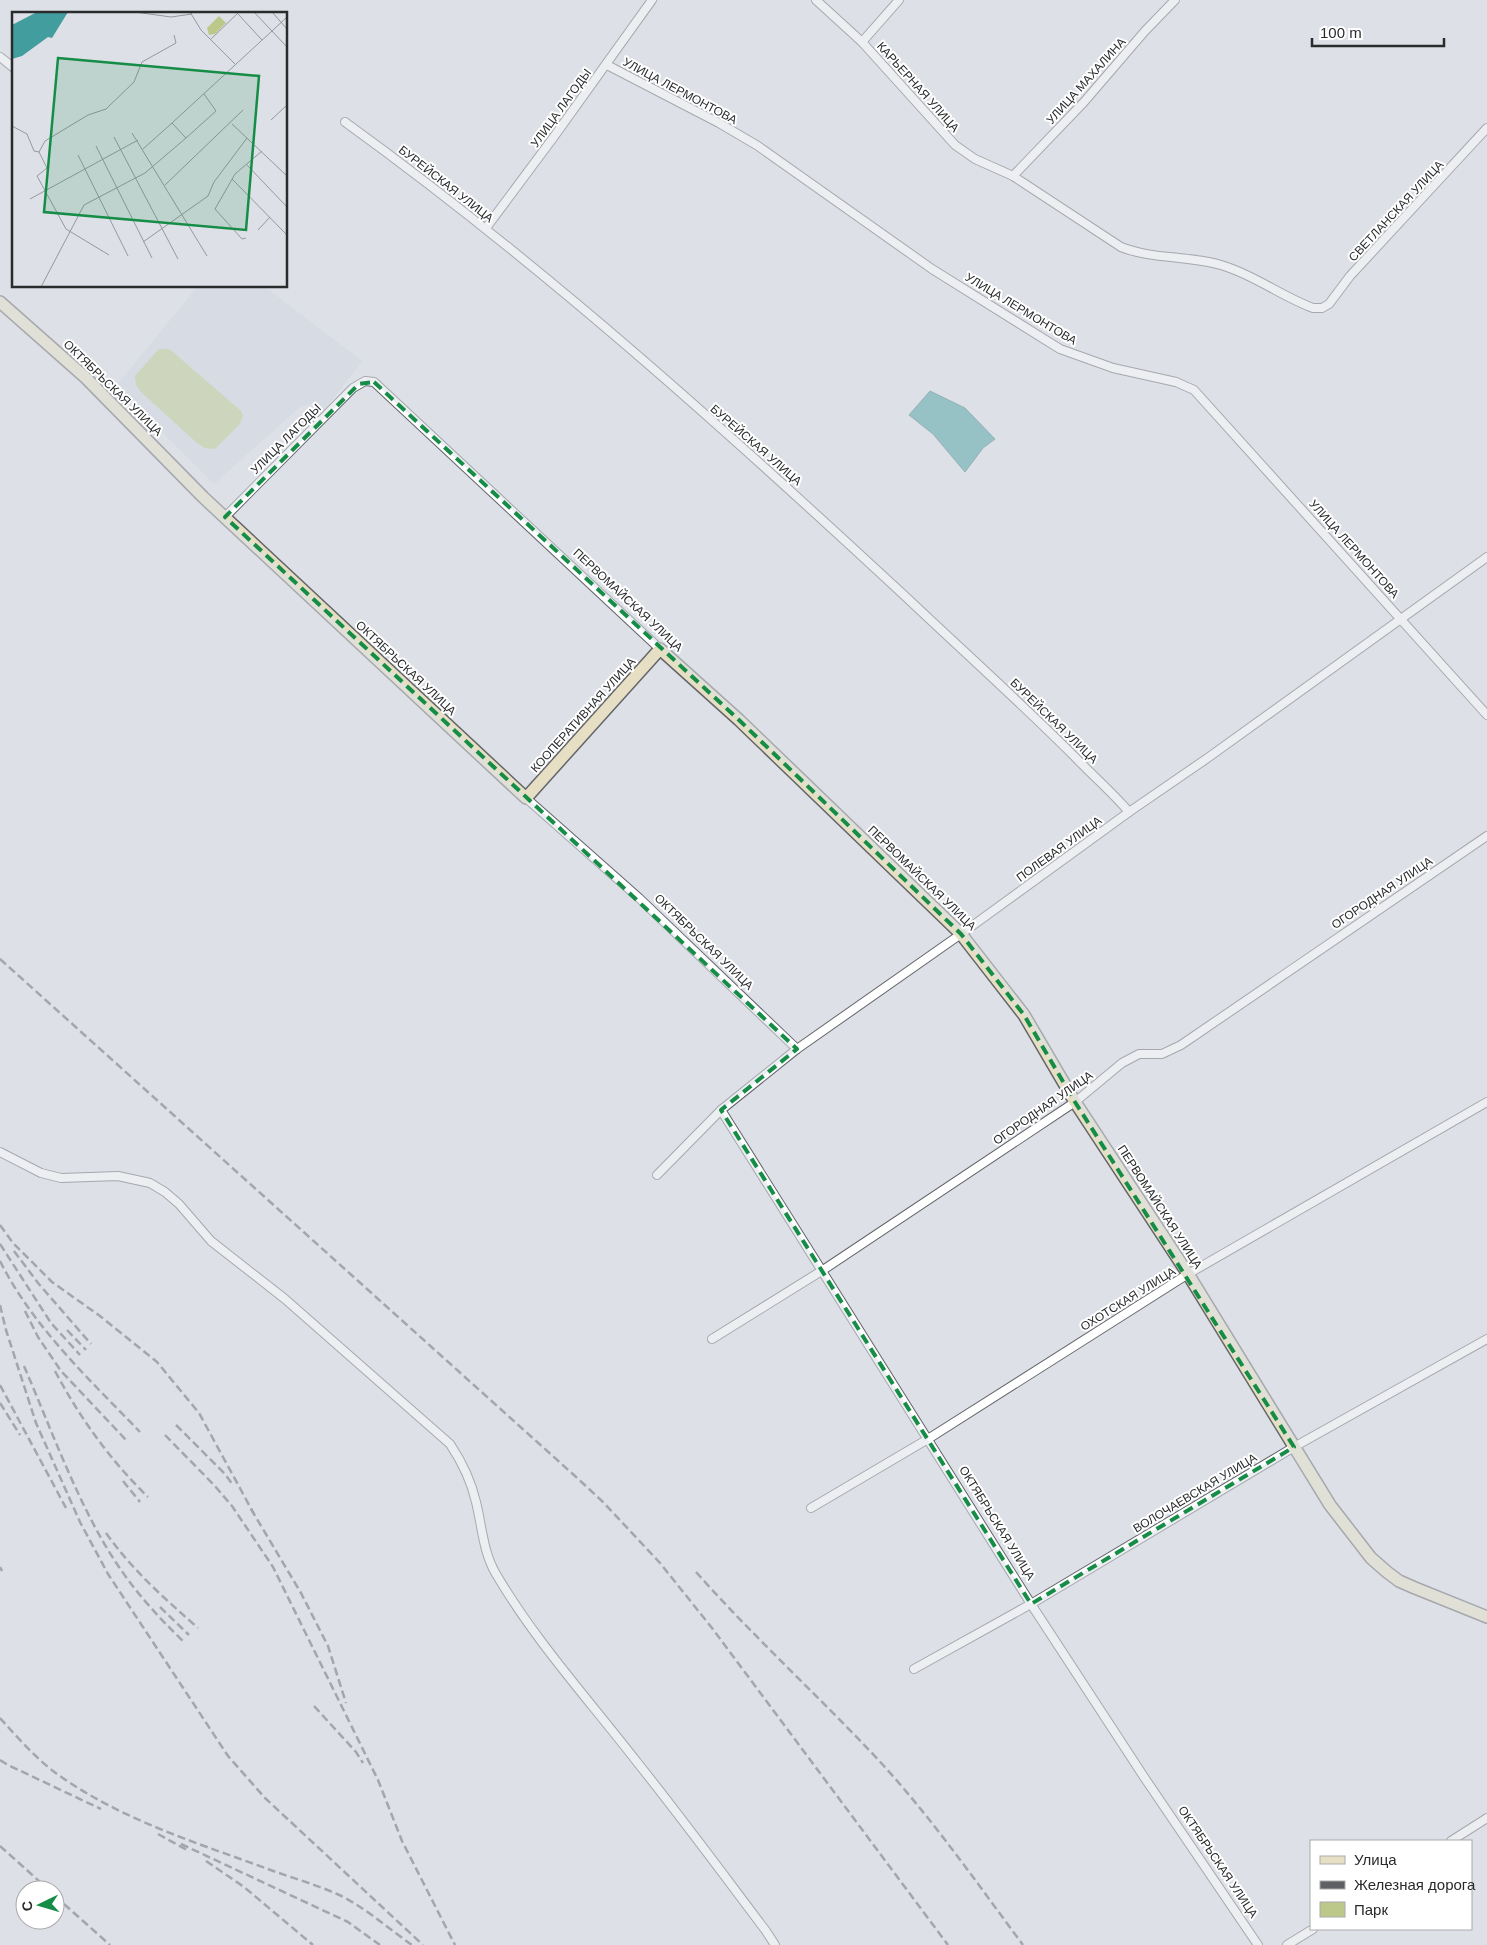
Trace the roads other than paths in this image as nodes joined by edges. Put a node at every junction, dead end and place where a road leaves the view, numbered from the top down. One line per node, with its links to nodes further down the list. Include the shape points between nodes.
1 (652, 0): 7 (street, УЛИЦА ЛАГОДЫ)
2 (816, 0): 5 (street, КАРЬЕРНАЯ УЛИЦА)
3 (899, 0): 5 (street)
4 (1175, 0): 11 (street, УЛИЦА МАХАЛИНА)
5 (862, 42): 11 (street, КАРЬЕРНАЯ УЛИЦА, via 955,145 975,159)
6 (0, 57): 8 (street)
7 (607, 65): 12 (street, УЛИЦА ЛАГОДЫ); 18 (street, УЛИЦА ЛЕРМОНТОВА, via 758,146 932,269 1060,349 1113,368 1176,382 1194,390)
8 (12, 66)
9 (346, 122): 12 (street, БУРЕЙСКАЯ УЛИЦА)
10 (1487, 128): 14 (street, СВЕТЛАНСКАЯ УЛИЦА)
11 (1013, 176): 14 (street, КАРЬЕРНАЯ УЛИЦА, via 1128,249 1226,266 1303,304)
12 (486, 228): 22 (street, БУРЕЙСКАЯ УЛИЦА, via 797,496 1043,726)
13 (0, 302): 16 (main road, ОКТЯБРЬСКАЯ УЛИЦА, via 86,378)
14 (1322, 308)
15 (365, 382): 16 (street, УЛИЦА ЛАГОДЫ, via 353,388); 19 (street, ПЕРВОМАЙСКАЯ УЛИЦА, via 374,382)
16 (225, 517): 21 (main road, ОКТЯБРЬСКАЯ УЛИЦА)
17 (1487, 557): 18 (street, ПОЛЕВАЯ УЛИЦА)
18 (1402, 619): 20 (street, УЛИЦА ЛЕРМОНТОВА); 22 (street, ПОЛЕВАЯ УЛИЦА)
19 (660, 649): 21 (main road, КООПЕРАТИВНАЯ УЛИЦА); 24 (main road, ПЕРВОМАЙСКАЯ УЛИЦА, via 739,720)
20 (1487, 715)
21 (526, 798): 25 (street, ОКТЯБРЬСКАЯ УЛИЦА, via 639,898)
22 (1129, 812): 24 (street, ПОЛЕВАЯ УЛИЦА)
23 (1487, 836): 26 (street, ОГОРОДНАЯ УЛИЦА, via 1181,1044 1162,1054 1139,1054 1122,1063)
24 (961, 934): 25 (street, ПОЛЕВАЯ УЛИЦА); 26 (main road, ПЕРВОМАЙСКАЯ УЛИЦА, via 1024,1015)
25 (797, 1049): 28 (street, ПОЛЕВАЯ УЛИЦА)
26 (1075, 1102): 31 (street, ОГОРОДНАЯ УЛИЦА); 32 (main road, ПЕРВОМАЙСКАЯ УЛИЦА)
27 (1487, 1102): 32 (street, ОХОТСКАЯ УЛИЦА)
28 (721, 1110): 30 (street, ПОЛЕВАЯ УЛИЦА); 31 (street, ОКТЯБРЬСКАЯ УЛИЦА)
29 (0, 1152): 44 (street, via 61,1178 118,1176 150,1183 165,1192 211,1241 285,1299 450,1444 468,1474 494,1572 518,1610)
30 (657, 1175)
31 (823, 1270): 33 (street, ОГОРОДНАЯ УЛИЦА); 35 (street, ОКТЯБРЬСКАЯ УЛИЦА)
32 (1188, 1274): 35 (street, ОХОТСКАЯ УЛИЦА); 36 (main road, ПЕРВОМАЙСКАЯ УЛИЦА)
33 (712, 1339)
34 (1487, 1339): 36 (street, ВОЛОЧАЕВСКАЯ УЛИЦА)
35 (928, 1439): 37 (street, ОХОТСКАЯ УЛИЦА); 38 (street, ОКТЯБРЬСКАЯ УЛИЦА)
36 (1294, 1447): 38 (street, ВОЛОЧАЕВСКАЯ УЛИЦА); 39 (main road, ПЕРВОМАЙСКАЯ УЛИЦА, via 1330,1505 1371,1558 1387,1572 1415,1588)
37 (811, 1508)
38 (1031, 1604): 40 (street, ВОЛОЧАЕВСКАЯ УЛИЦА); 45 (street, ОКТЯБРЬСКАЯ УЛИЦА)
39 (1487, 1616)
40 (914, 1668)
41 (1487, 1818): 42 (street)
42 (1453, 1840)
43 (1311, 1930): 46 (street)
44 (775, 1945)
45 (1258, 1945)
46 (1287, 1945)

